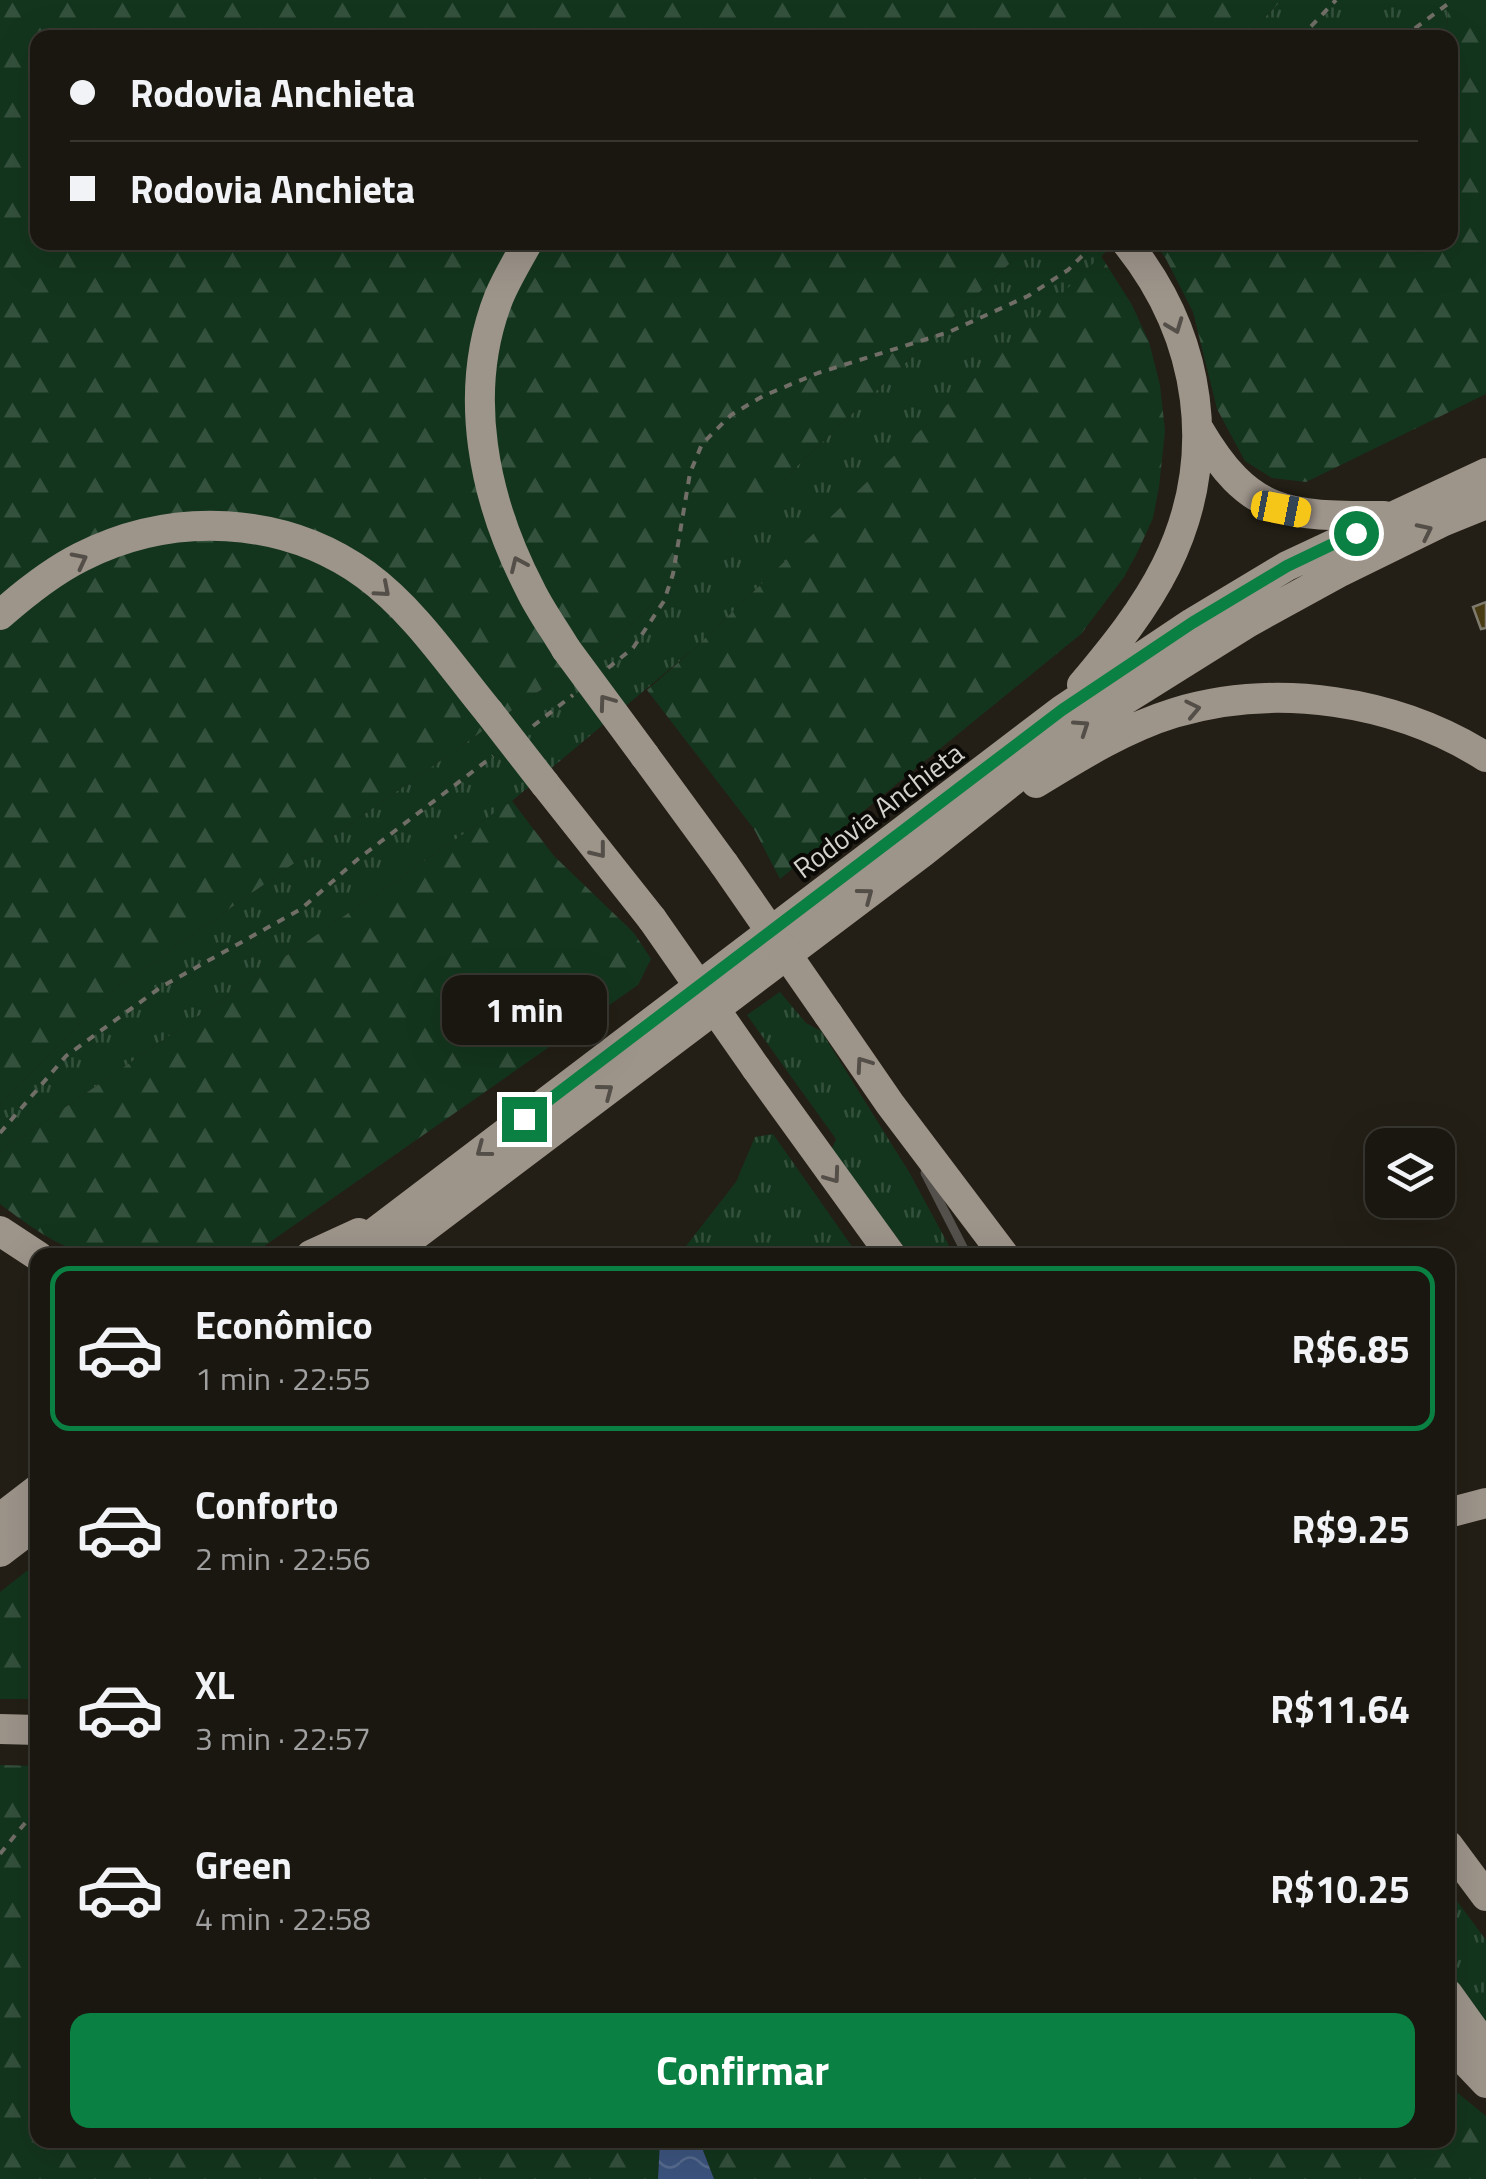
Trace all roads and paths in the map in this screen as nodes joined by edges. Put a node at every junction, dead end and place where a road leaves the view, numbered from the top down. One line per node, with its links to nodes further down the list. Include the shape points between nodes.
1 (1336, 0): 3 (path)
2 (1454, 0): 4 (path)
3 (1308, 30)
4 (1413, 30)
5 (524, 250): 20 (highway, one-way to 5, bridge, via 566,649 510,544 480,435 479,404 489,330)
6 (1088, 250): 13 (path, via 1028,296 950,332 818,373 730,415 702,444 690,473 664,600 634,648)
7 (1132, 250): 8 (highway, one-way to 8, via 1172,316 1193,384)
8 (1198, 428): 11 (highway, via 1226,469 1272,505 1323,516); 15 (highway, via 1186,513 1166,566)
9 (1486, 473): 11 (highway, Rodovia Anchieta)
10 (1486, 504): 19 (highway, Rodovia Anchieta, one-way to 10, via 1078,729 1249,622)
11 (1390, 516): 15 (highway, Rodovia Anchieta, via 1287,566)
12 (0, 615): 28 (highway, one-way to 28, bridge, via 82,557 192,526 258,528 337,556 368,577 416,623 652,919)
13 (603, 671)
14 (572, 695): 16 (path)
15 (1062, 710): 25 (highway, Rodovia Anchieta, one-way to 25)
16 (527, 730)
17 (496, 754): 21 (path, via 301,910 161,987 66,1056)
18 (1486, 757): 19 (highway, one-way to 18, via 1090,750 1173,713 1219,704 1261,698 1346,704 1422,724)
19 (923, 852): 25 (highway, Rodovia Anchieta, one-way to 19)
20 (890, 1104): 22 (lane); 30 (highway)
21 (0, 1133)
22 (916, 1154)
23 (924, 1171): 29 (lane)
24 (0, 1231): 31 (highway)
25 (405, 1234): 26 (highway); 27 (highway, Rodovia Anchieta)
26 (342, 1248)
27 (366, 1248)
28 (886, 1248)
29 (963, 1248)
30 (999, 1248)
31 (30, 1251)
32 (30, 1495): 35 (highway)
33 (1486, 1503): 34 (highway)
34 (1455, 1511)
35 (0, 1518)
36 (30, 1529): 37 (highway)
37 (0, 1552)
38 (0, 1729): 39 (highway)
39 (30, 1730)
40 (30, 1816): 41 (path)
41 (0, 1854)
42 (1455, 1854): 43 (highway)
43 (1486, 1896)
44 (1455, 2004): 45 (highway)
45 (1486, 2046)
46 (1455, 2050): 47 (highway)
47 (1486, 2083)

